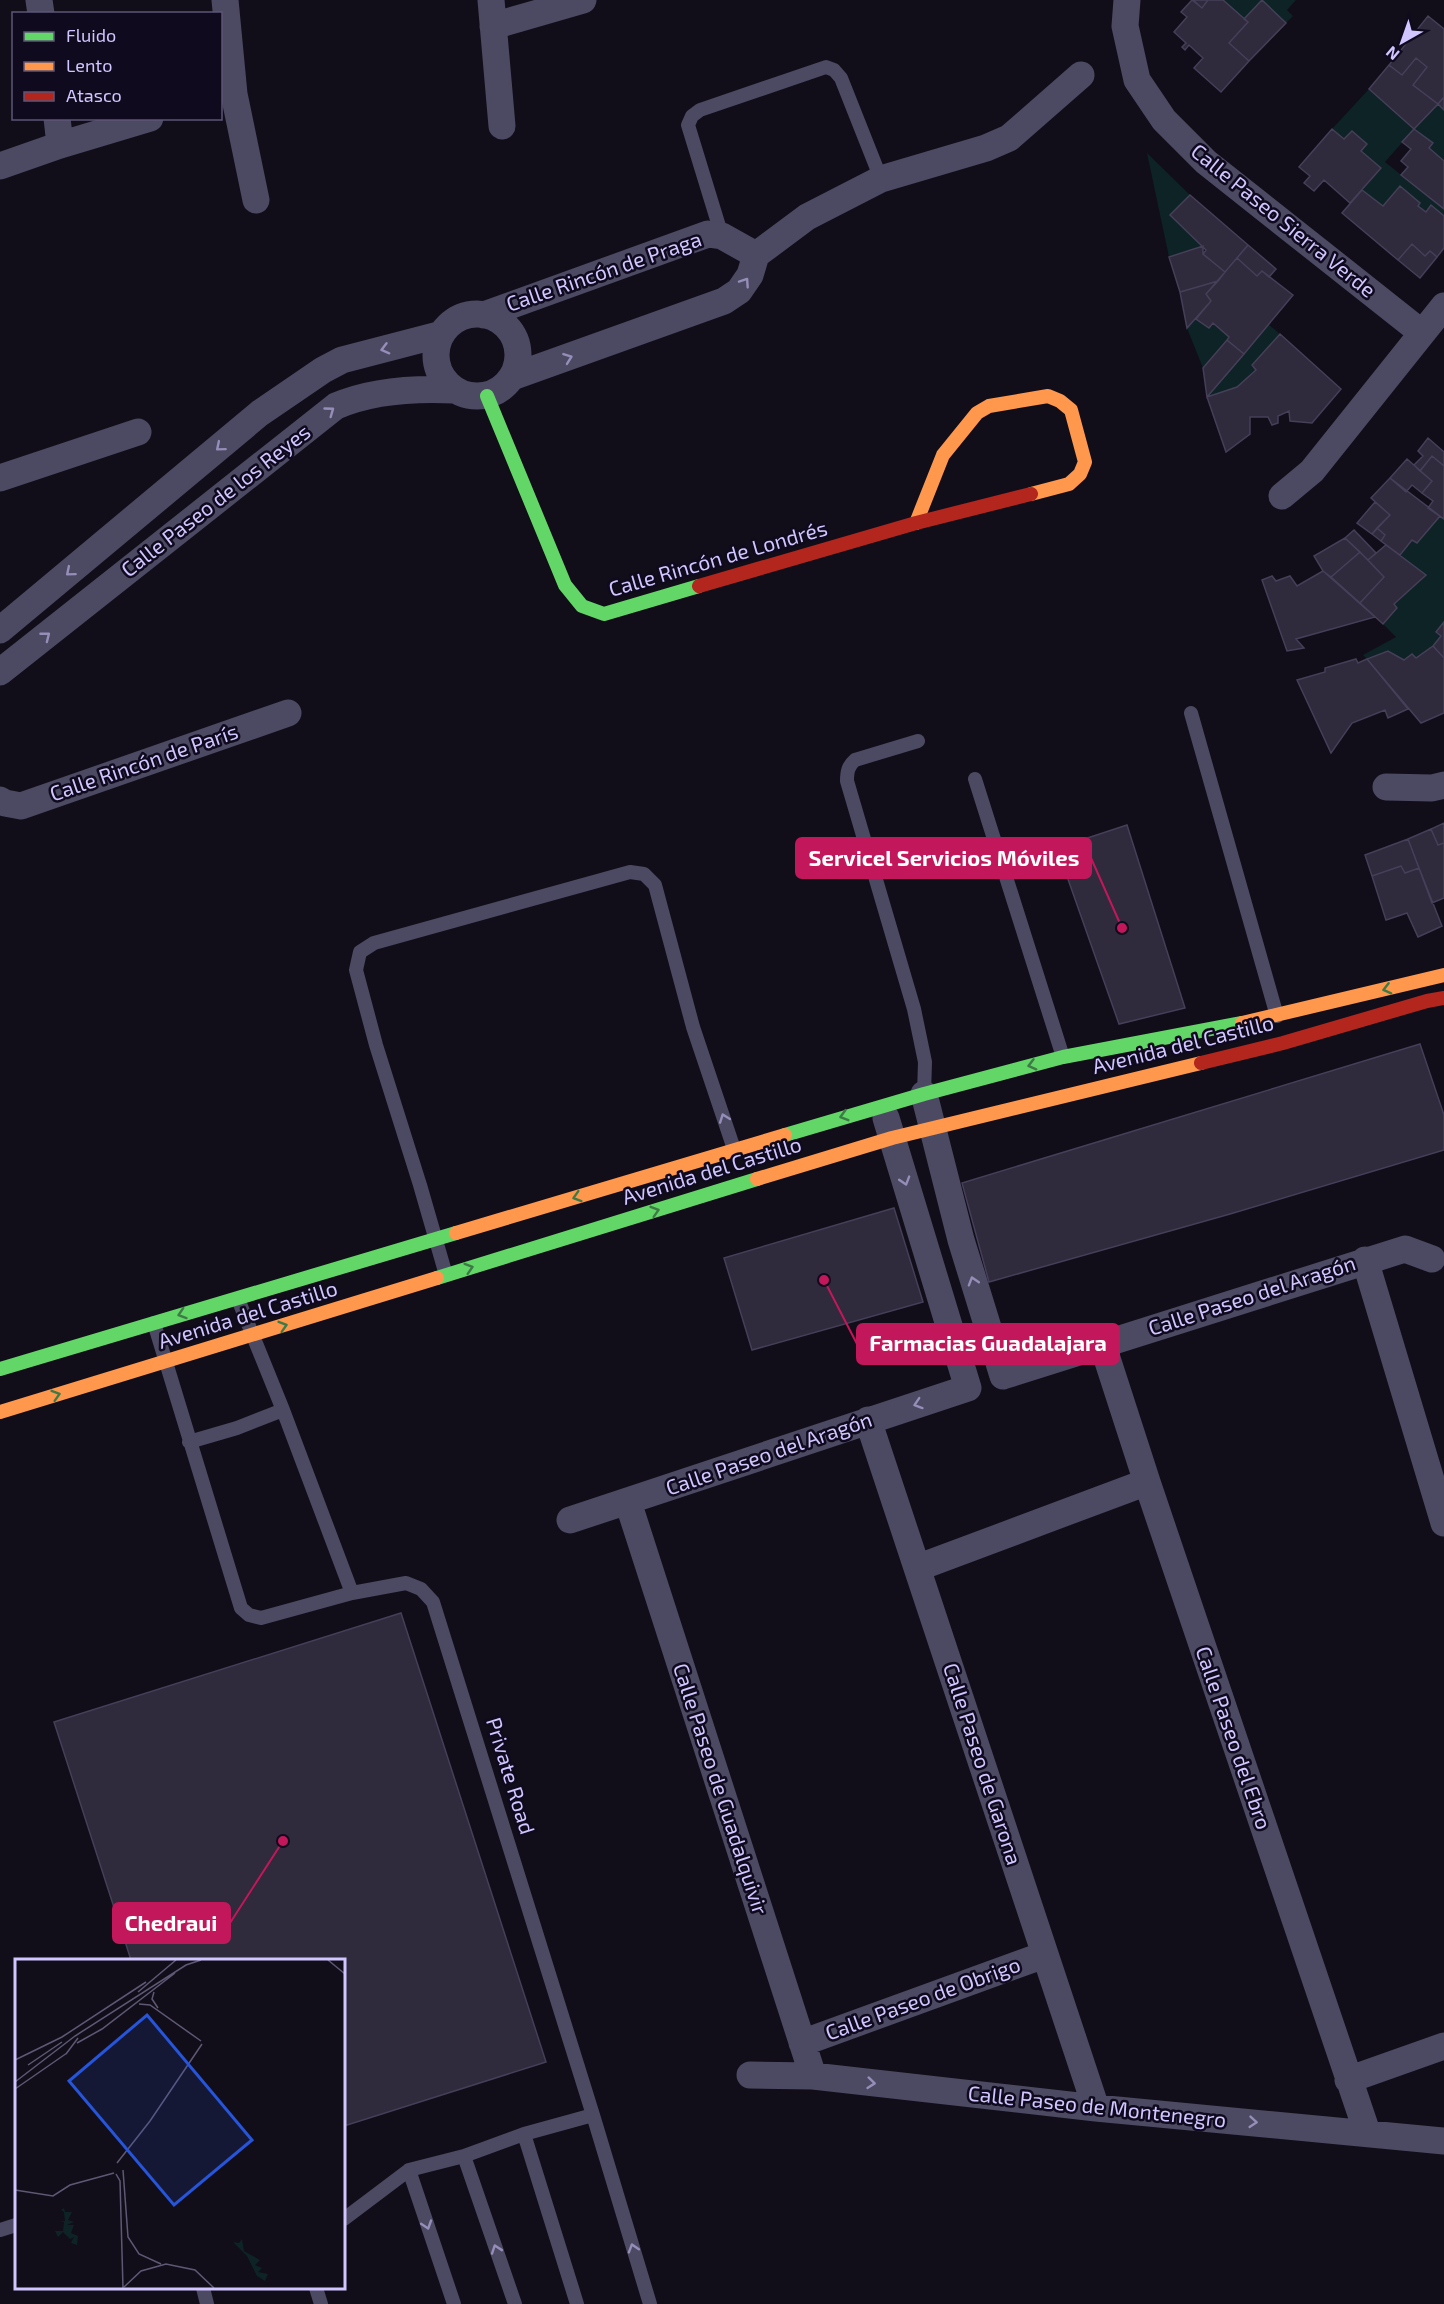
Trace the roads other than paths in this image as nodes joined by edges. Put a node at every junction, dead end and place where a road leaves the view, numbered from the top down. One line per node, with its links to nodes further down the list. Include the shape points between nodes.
1 (225, 0): 6 (street)
2 (583, 0): 4 (street)
3 (1127, 0): 17 (street, Calle Paseo Sierra Verde, via 1125,26 1137,80 1164,120 1206,162)
4 (492, 13): 8 (street)
5 (1081, 75): 11 (street, via 1009,138)
6 (227, 96): 12 (street)
7 (136, 120): 9 (street)
8 (502, 126)
9 (58, 131): 10 (street)
10 (0, 166)
11 (881, 179): 13 (lane, via 841,78 834,70 826,67 700,110 688,125); 14 (street, via 807,217)
12 (256, 200)
13 (722, 236): 14 (street, Calle Rincón de Praga); 16 (street, Calle Rincón de Praga, via 708,234)
14 (756, 255): 19 (street, one-way to 14, via 724,302 739,291 750,275)
15 (1444, 306): 17 (street)
16 (484, 315): 18 (street, via 468,315 453,322); 19 (street, via 499,320 518,346 518,362)
17 (1422, 333): 24 (street, via 1312,471)
18 (442, 334): 20 (street, via 436,349 437,365 444,380); 26 (street, Calle Paseo de los Reyes, one-way to 26, via 342,360 305,382 260,413)
19 (512, 377): 21 (street)
20 (455, 390): 21 (street); 27 (street, Calle Paseo de los Reyes, one-way to 20, via 336,406 354,398 416,388)
21 (487, 396): 25 (main road, Calle Rincón de Londrés, via 565,585 582,606 604,614)
22 (138, 432): 23 (street)
23 (0, 478)
24 (1282, 496)
25 (916, 523): 25 (main road, Calle Rincón de Londrés, via 1069,484 1080,474 1085,462 1071,410 1048,396 989,406 977,412 943,455)
26 (0, 630)
27 (0, 672)
28 (288, 713): 34 (street, Calle Rincón de París, via 21,806)
29 (1191, 713): 37 (lane)
30 (918, 741): 40 (lane, via 855,760 847,773 914,1009 924,1062)
31 (975, 779): 39 (lane)
32 (1444, 785): 33 (street)
33 (1386, 787)
34 (0, 800)
35 (1444, 975): 37 (main road, Avenida del Castillo, one-way to 37)
36 (1444, 998): 38 (main road, Avenida del Castillo)
37 (1277, 1016): 38 (main road); 39 (main road, Avenida del Castillo)
38 (1283, 1043): 42 (main road, Avenida del Castillo)
39 (1063, 1057): 40 (main road, Avenida del Castillo, one-way to 40)
40 (924, 1094): 41 (main road, Avenida del Castillo); 42 (street)
41 (882, 1105): 43 (street); 44 (main road, Avenida del Castillo, one-way to 44)
42 (933, 1127): 43 (main road, Avenida del Castillo); 50 (street, one-way to 42)
43 (892, 1138): 44 (main road, Avenida del Castillo); 52 (street, one-way to 52)
44 (740, 1166): 45 (main road, Avenida del Castillo, one-way to 45); 45 (lane, one-way to 45, via 693,1027 655,885 644,874 630,872 374,943 360,952 356,970); 48 (main road, Avenida del Castillo, one-way to 44)
45 (435, 1240): 48 (lane); 49 (main road, Avenida del Castillo)
46 (1432, 1258): 47 (street, Calle Paseo del Aragón, via 1405,1249)
47 (1365, 1260): 54 (street, Calle Paseo del Aragón); 64 (street)
48 (446, 1275): 53 (main road, Avenida del Castillo, one-way to 48)
49 (238, 1297): 51 (main road, Avenida del Castillo, one-way to 51); 53 (lane)
50 (986, 1322): 52 (street); 54 (street, Calle Paseo del Aragón, via 1003,1376)
51 (154, 1323): 55 (lane, Private Road); 56 (main road, Avenida del Castillo)
52 (951, 1333): 59 (street, Calle Paseo del Aragón, one-way to 59, via 968,1388)
53 (251, 1335): 55 (main road, Avenida del Castillo); 57 (lane)
54 (1102, 1343): 61 (street, Calle Paseo del Ebro)
55 (166, 1362): 58 (main road, Avenida del Castillo, one-way to 55); 60 (lane, Private Road)
56 (0, 1369)
57 (283, 1410): 60 (lane); 66 (lane)
58 (0, 1412)
59 (868, 1420): 62 (street, Calle Paseo del Aragón); 65 (street, Calle Paseo de Garona)
60 (189, 1442): 66 (lane, Private Road, via 241,1608 261,1618)
61 (1147, 1482): 65 (street); 72 (street, Calle Paseo del Ebro)
62 (628, 1502): 63 (street, Calle Paseo del Aragón); 68 (street, Calle Paseo de Guadalquivir)
63 (570, 1520)
64 (1444, 1523)
65 (917, 1568): 67 (street, Calle Paseo de Garona)
66 (352, 1593): 74 (lane, Private Road, via 406,1583 421,1589 433,1602)
67 (1044, 1955): 68 (street, Calle Paseo de Obrigo); 73 (street, Calle Paseo de Garona)
68 (802, 2043): 71 (street, Calle Paseo de Guadalquivir)
69 (1444, 2046): 72 (street)
70 (750, 2075): 71 (street, Calle Paseo de Montenegro)
71 (813, 2076): 73 (street, Calle Paseo de Montenegro, one-way to 73)
72 (1348, 2080): 75 (street, Calle Paseo del Ebro)
73 (1096, 2108): 75 (street, Calle Paseo de Montenegro, one-way to 75)
74 (592, 2115): 76 (lane); 90 (lane, Private Road, one-way to 74)
75 (1367, 2132): 77 (street, Calle Paseo de Montenegro)
76 (524, 2134): 78 (lane); 89 (lane)
77 (1444, 2141)
78 (464, 2156): 79 (lane); 88 (lane, one-way to 78)
79 (409, 2170): 80 (lane); 87 (lane, one-way to 87)
80 (345, 2218)
81 (15, 2225): 82 (lane)
82 (0, 2230)
83 (203, 2289): 85 (lane)
84 (316, 2289): 86 (lane)
85 (207, 2304)
86 (321, 2304)
87 (454, 2304)
88 (515, 2304)
89 (577, 2304)
90 (650, 2304)

